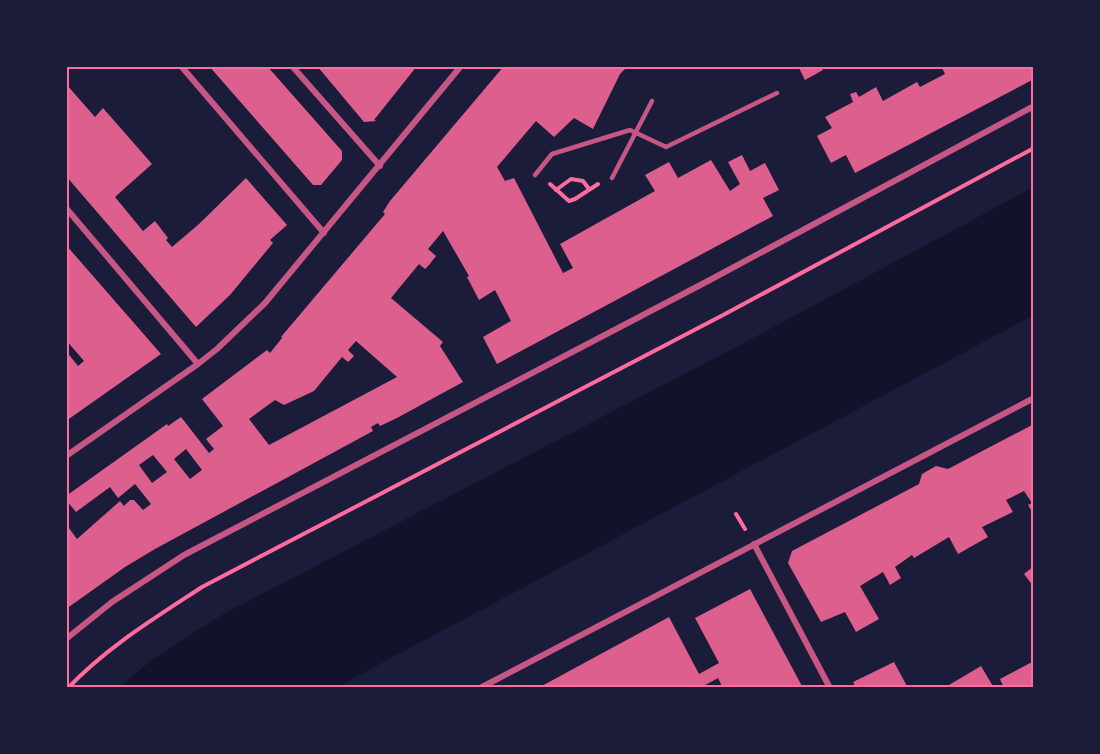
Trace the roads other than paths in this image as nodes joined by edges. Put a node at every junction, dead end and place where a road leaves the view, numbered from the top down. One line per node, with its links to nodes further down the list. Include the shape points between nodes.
1 (181, 66): 12 (street)
2 (292, 66): 8 (street)
3 (461, 66): 8 (street)
4 (777, 93): 7 (lane, via 666,147)
5 (652, 101): 7 (lane)
6 (1034, 106): 17 (street, via 184,555 112,602)
7 (636, 133): 9 (lane, via 630,130 552,154); 10 (lane)
8 (380, 166): 12 (street)
9 (536, 174)
10 (612, 178)
11 (66, 208): 13 (street)
12 (324, 232): 13 (street, via 265,303)
13 (198, 364): 15 (street)
14 (1034, 398): 16 (street)
15 (66, 456)
16 (754, 544): 18 (street); 19 (street)
17 (66, 639)
18 (480, 688)
19 (830, 688)

